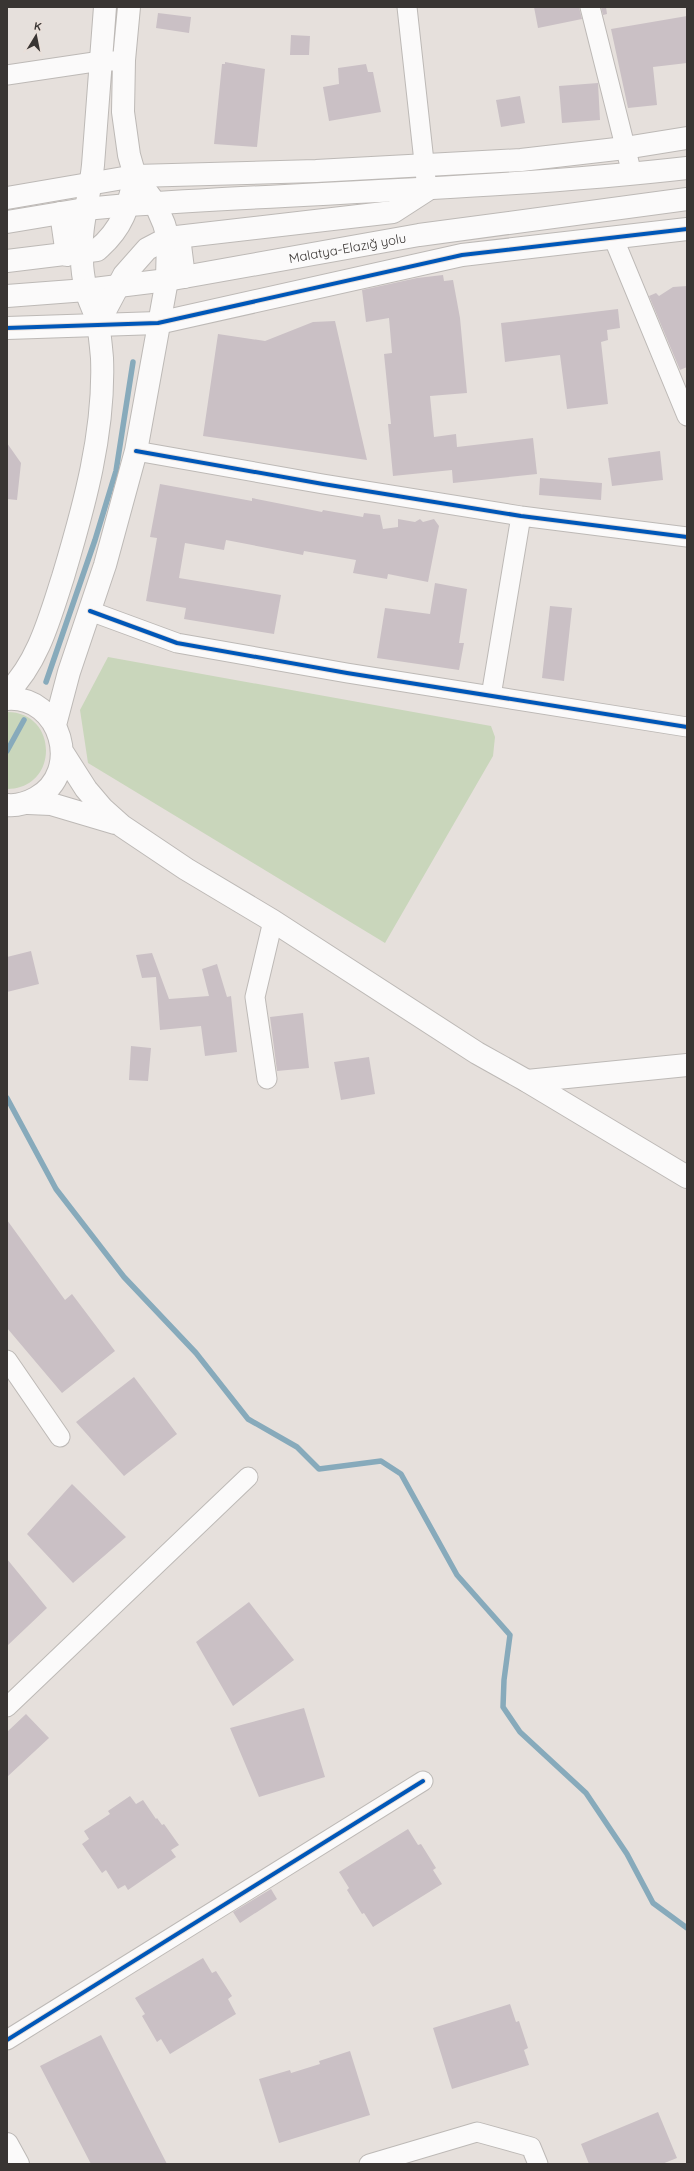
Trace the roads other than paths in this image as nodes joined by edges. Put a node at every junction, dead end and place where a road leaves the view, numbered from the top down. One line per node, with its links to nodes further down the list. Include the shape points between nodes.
1 (105, 7): 6 (main road)
2 (129, 7): 5 (main road)
3 (407, 7): 10 (street)
4 (590, 7): 9 (street)
5 (124, 60): 6 (street); 13 (main road, via 124,112 129,155)
6 (101, 61): 7 (street); 14 (main road)
7 (7, 75)
8 (687, 138): 9 (main road)
9 (625, 148): 10 (main road, via 521,160); 12 (street)
10 (426, 164): 13 (main road, via 316,171); 15 (street)
11 (687, 168): 12 (main road)
12 (632, 174): 15 (main road)
13 (135, 176): 14 (main road); 18 (main road); 19 (main road)
14 (92, 184): 16 (main road); 20 (main road)
15 (426, 190): 18 (main road); 25 (main road, via 393,212)
16 (7, 198)
17 (687, 200): 28 (main road, Malatya-Elazığ yolu, via 419,235)
18 (155, 203): 19 (main road); 25 (main road)
19 (128, 205): 20 (main road); 26 (main road, via 120,226 108,241 97,250)
20 (85, 209): 21 (main road); 26 (main road)
21 (61, 213): 22 (main road); 26 (main road)
22 (7, 222)
23 (687, 229): 24 (main road)
24 (613, 237): 32 (main road, via 462,255); 35 (street)
25 (174, 238): 28 (main road); 29 (main road, via 147,249)
26 (74, 254): 27 (main road); 30 (main road)
27 (7, 261)
28 (175, 279): 29 (main road, Malatya-Elazığ yolu); 32 (main road)
29 (117, 286): 30 (main road, Malatya-Elazığ yolu); 33 (main road)
30 (86, 290): 31 (main road, Malatya-Elazığ yolu); 33 (main road)
31 (7, 296)
32 (158, 323): 33 (main road); 36 (main road, via 149,388)
33 (98, 324): 34 (main road); 40 (main road, via 102,358 101,390 94,452 77,530 37,650 21,677)
34 (7, 328)
35 (687, 416)
36 (136, 451): 37 (street); 39 (main road)
37 (521, 516): 38 (street); 41 (street)
38 (687, 537)
39 (90, 611): 41 (street, via 177,643); 43 (main road, via 69,672)
40 (7, 693)
41 (491, 696): 44 (street)
42 (7, 699): 43 (main road, via 34,705)
43 (55, 725): 45 (main road, via 62,741)
44 (687, 726)
45 (63, 753): 46 (main road, via 60,769 53,784 42,795); 47 (main road, via 86,789)
46 (13, 806): 47 (main road, via 51,804)
47 (122, 826): 48 (main road, via 186,869)
48 (273, 920): 50 (street, via 255,997); 51 (main road, via 476,1053)
49 (687, 1065): 51 (main road)
50 (267, 1079)
51 (527, 1081): 52 (main road)
52 (687, 1177)
53 (7, 1360): 54 (street)
54 (60, 1437)
55 (248, 1477): 56 (street)
56 (7, 1707)
57 (423, 1781): 58 (street)
58 (7, 2040)
59 (7, 2144): 60 (main road)
60 (18, 2164)
61 (369, 2164): 62 (street, via 477,2132 531,2147)
62 (538, 2164)

